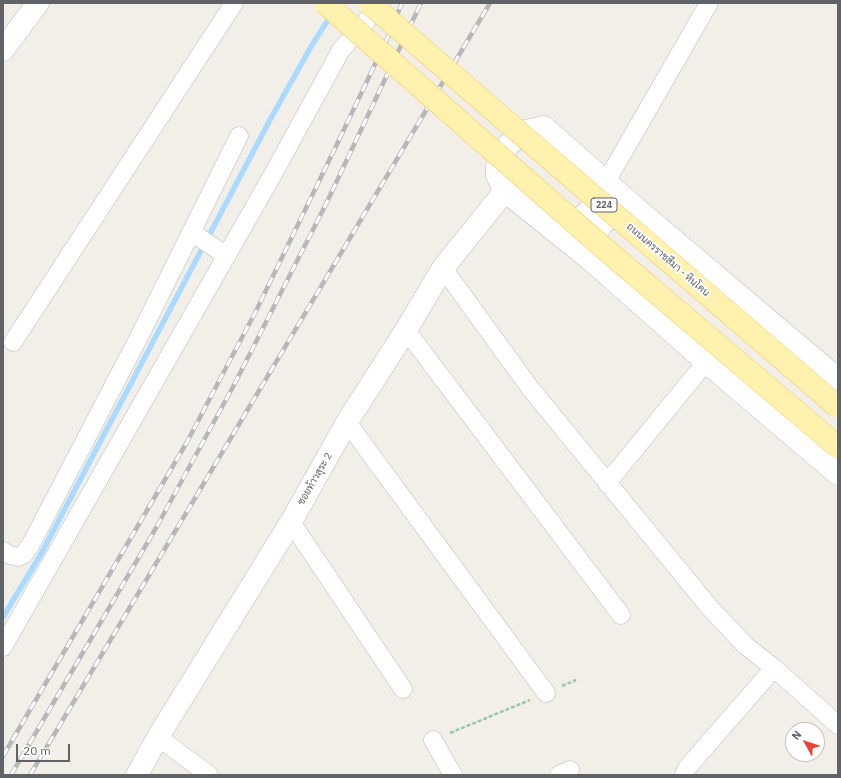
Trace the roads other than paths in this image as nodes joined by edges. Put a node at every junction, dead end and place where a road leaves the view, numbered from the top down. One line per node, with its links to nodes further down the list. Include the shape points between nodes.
1 (38, 3): 7 (main road)
2 (234, 3): 18 (street)
3 (325, 3): 23 (main road, bridge, via 606,250)
4 (370, 3): 21 (main road, ถนนนครราชสีมา - หินโคน / 224, bridge)
5 (382, 3): 14 (street, via 341,50)
6 (709, 3): 9 (street)
7 (3, 50)
8 (239, 136): 13 (street)
9 (606, 182): 10 (main road, via 544,128 526,131 509,144 498,166 497,175); 11 (main road); 12 (main road, via 598,202 588,212 572,225)
10 (505, 192): 12 (main road); 16 (main road, ซอยท้าวสุระ 2)
11 (638, 210): 15 (main road, via 621,212 602,223 592,242); 20 (main road)
12 (550, 229): 15 (main road)
13 (195, 234): 14 (street); 27 (street, via 24,554 18,557)
14 (221, 252): 29 (street)
15 (592, 262): 19 (main road)
16 (443, 268): 17 (main road, ซอยท้าวสุระ 2); 25 (street, via 530,388)
17 (406, 330): 22 (main road, ซอยท้าวสุระ 2); 28 (street)
18 (13, 342)
19 (706, 362): 24 (main road); 25 (street)
20 (838, 379)
21 (838, 407)
22 (348, 422): 26 (main road, ซอยท้าวสุระ 2); 32 (street)
23 (838, 447)
24 (838, 474)
25 (607, 483): 30 (street, via 710,608 745,645)
26 (291, 522): 31 (street); 34 (main road, ซอยท้าวสุระ 2)
27 (3, 551)
28 (621, 615)
29 (3, 647)
30 (774, 668): 33 (street); 39 (street, via 687,768)
31 (403, 689)
32 (546, 693)
33 (838, 725)
34 (158, 737): 36 (main road, ซอยท้าวสุระ 2); 37 (street)
35 (433, 740): 38 (street)
36 (137, 775)
37 (210, 775)
38 (453, 775)
39 (684, 775)

